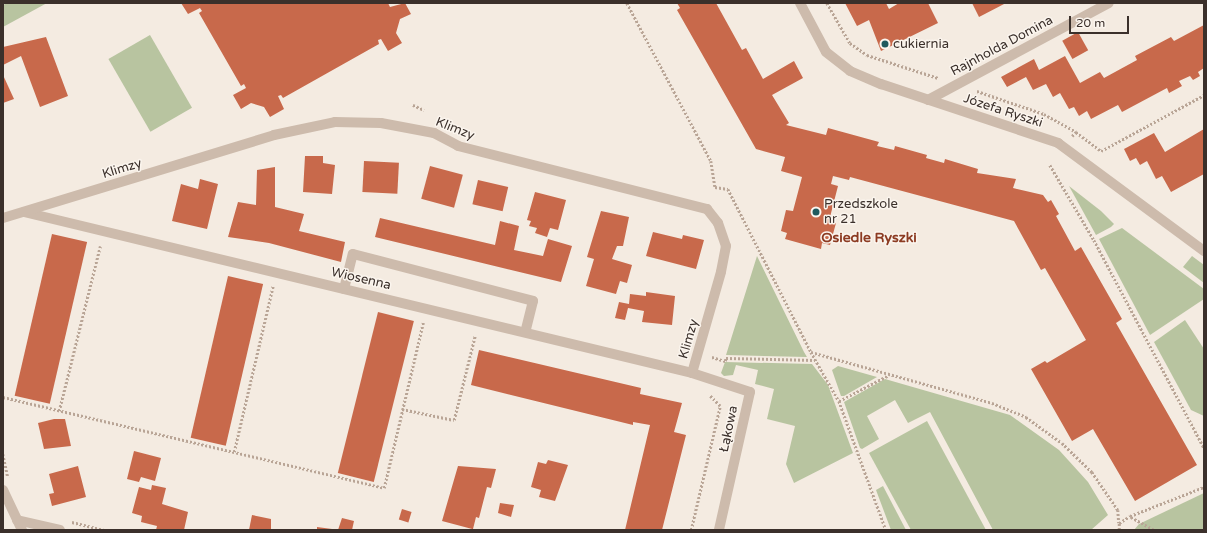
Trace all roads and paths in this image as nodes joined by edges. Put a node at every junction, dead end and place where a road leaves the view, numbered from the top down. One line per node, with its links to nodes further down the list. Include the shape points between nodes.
1 (627, 3): 19 (path, via 711,161 715,186 728,189)
2 (800, 3): 5 (street, Józefa Ryszki, via 826,52 838,63 861,76)
3 (1109, 3): 5 (street, Rajnholda Domina)
4 (1204, 95): 8 (path, via 1101,151 1076,132)
5 (928, 100): 8 (street, Józefa Ryszki, via 1049,140)
6 (413, 105): 7 (path)
7 (424, 110)
8 (1063, 147): 13 (street, Józefa Ryszki)
9 (1050, 165): 29 (path, via 1105,260)
10 (24, 212): 11 (street, Klimzy); 15 (street, Wiosenna); 20 (street, Klimzy, via 274,135 335,122 381,123 434,133 465,148 707,209 718,223 726,246 722,272)
11 (3, 218)
12 (102, 239): 28 (path)
13 (1204, 251)
14 (274, 282): 30 (path)
15 (344, 289): 18 (street, Wiosenna); 18 (street, via 353,254 533,301)
16 (424, 318): 27 (path)
17 (476, 331): 27 (path, via 454,420)
18 (525, 332): 22 (street, Wiosenna)
19 (811, 352): 21 (path); 23 (path)
20 (698, 353): 21 (path, via 725,361 726,358); 22 (street, Klimzy)
21 (815, 360): 26 (path)
22 (692, 373): 42 (street, Łąkowa, via 750,392)
23 (889, 374): 26 (path); 37 (path, via 992,404 1026,417 1062,443 1092,472 1118,510)
24 (705, 391): 41 (path, via 720,406)
25 (3, 397): 28 (path)
26 (839, 401): 43 (path)
27 (402, 409): 30 (path, via 384,488)
28 (58, 411): 30 (path)
29 (1204, 448)
30 (234, 452)
31 (3, 454): 32 (path)
32 (6, 486): 35 (street)
33 (1204, 487): 34 (path)
34 (1130, 516): 37 (path); 45 (path)
35 (17, 520): 38 (street); 39 (street)
36 (69, 521): 40 (path)
37 (1119, 523): 44 (path)
38 (22, 530)
39 (60, 530)
40 (105, 530)
41 (691, 530)
42 (720, 530)
43 (886, 530)
44 (1119, 530)
45 (1154, 530)

